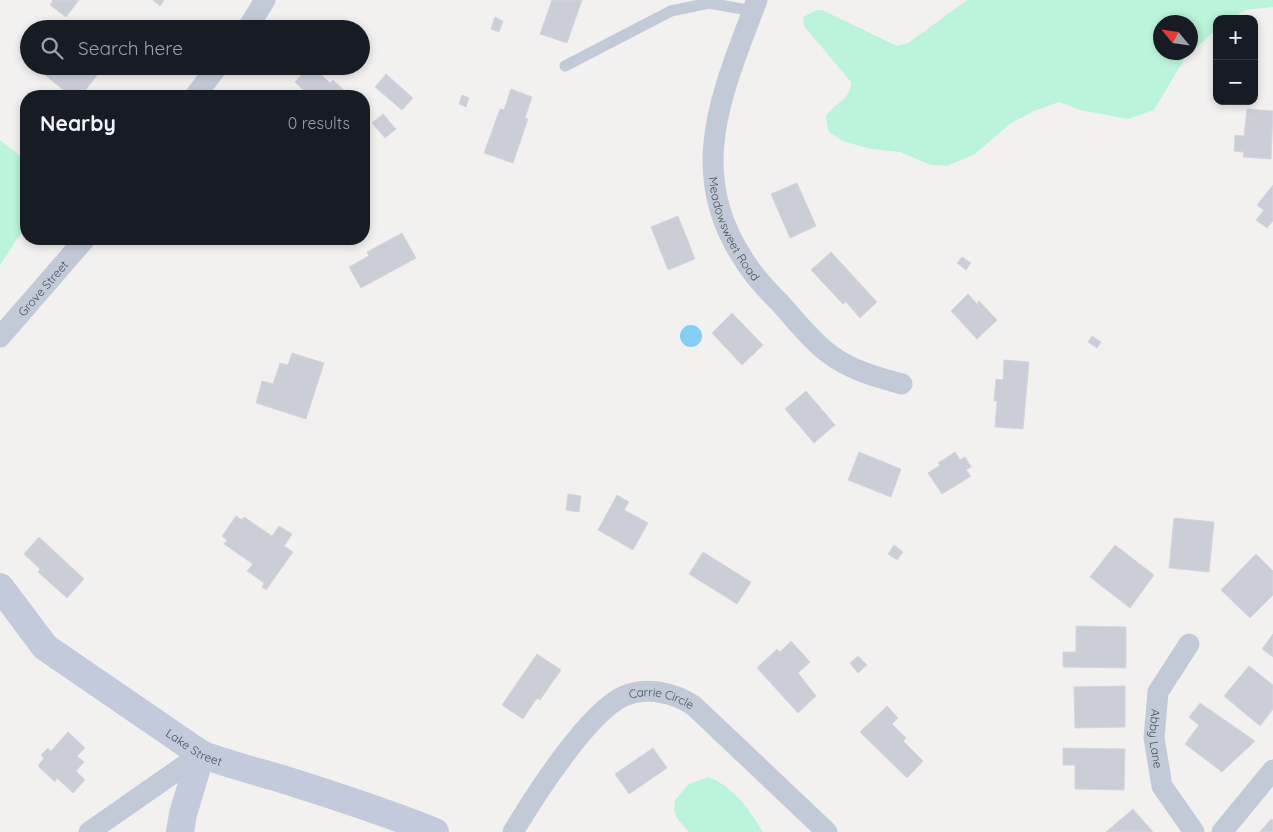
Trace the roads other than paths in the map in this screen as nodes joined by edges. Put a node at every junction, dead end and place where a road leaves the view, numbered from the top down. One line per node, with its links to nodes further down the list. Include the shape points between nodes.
1 (265, 0): 3 (street)
2 (755, 6): 4 (lane, via 710,3 671,11); 9 (street, Meadowsweet Road, via 722,95 714,142 712,166 715,188 728,232 753,274 829,354 875,377)
3 (253, 20)
4 (565, 66)
5 (211, 75): 6 (street)
6 (200, 90)
7 (80, 245): 8 (street, Grove Street)
8 (0, 337)
9 (902, 384)
10 (0, 587): 12 (main road, Lake Street, via 44,647)
11 (1189, 644): 19 (street, Abby Lane, via 1158,692 1154,738 1162,786)
12 (201, 754): 14 (street); 15 (main road); 16 (main road, Lake Street)
13 (1273, 770): 20 (street)
14 (89, 832)
15 (180, 832)
16 (435, 832)
17 (512, 832): 18 (street, Carrie Circle, via 590,724 617,700 645,692 676,697 694,706)
18 (827, 832)
19 (1194, 832)
20 (1222, 832)

